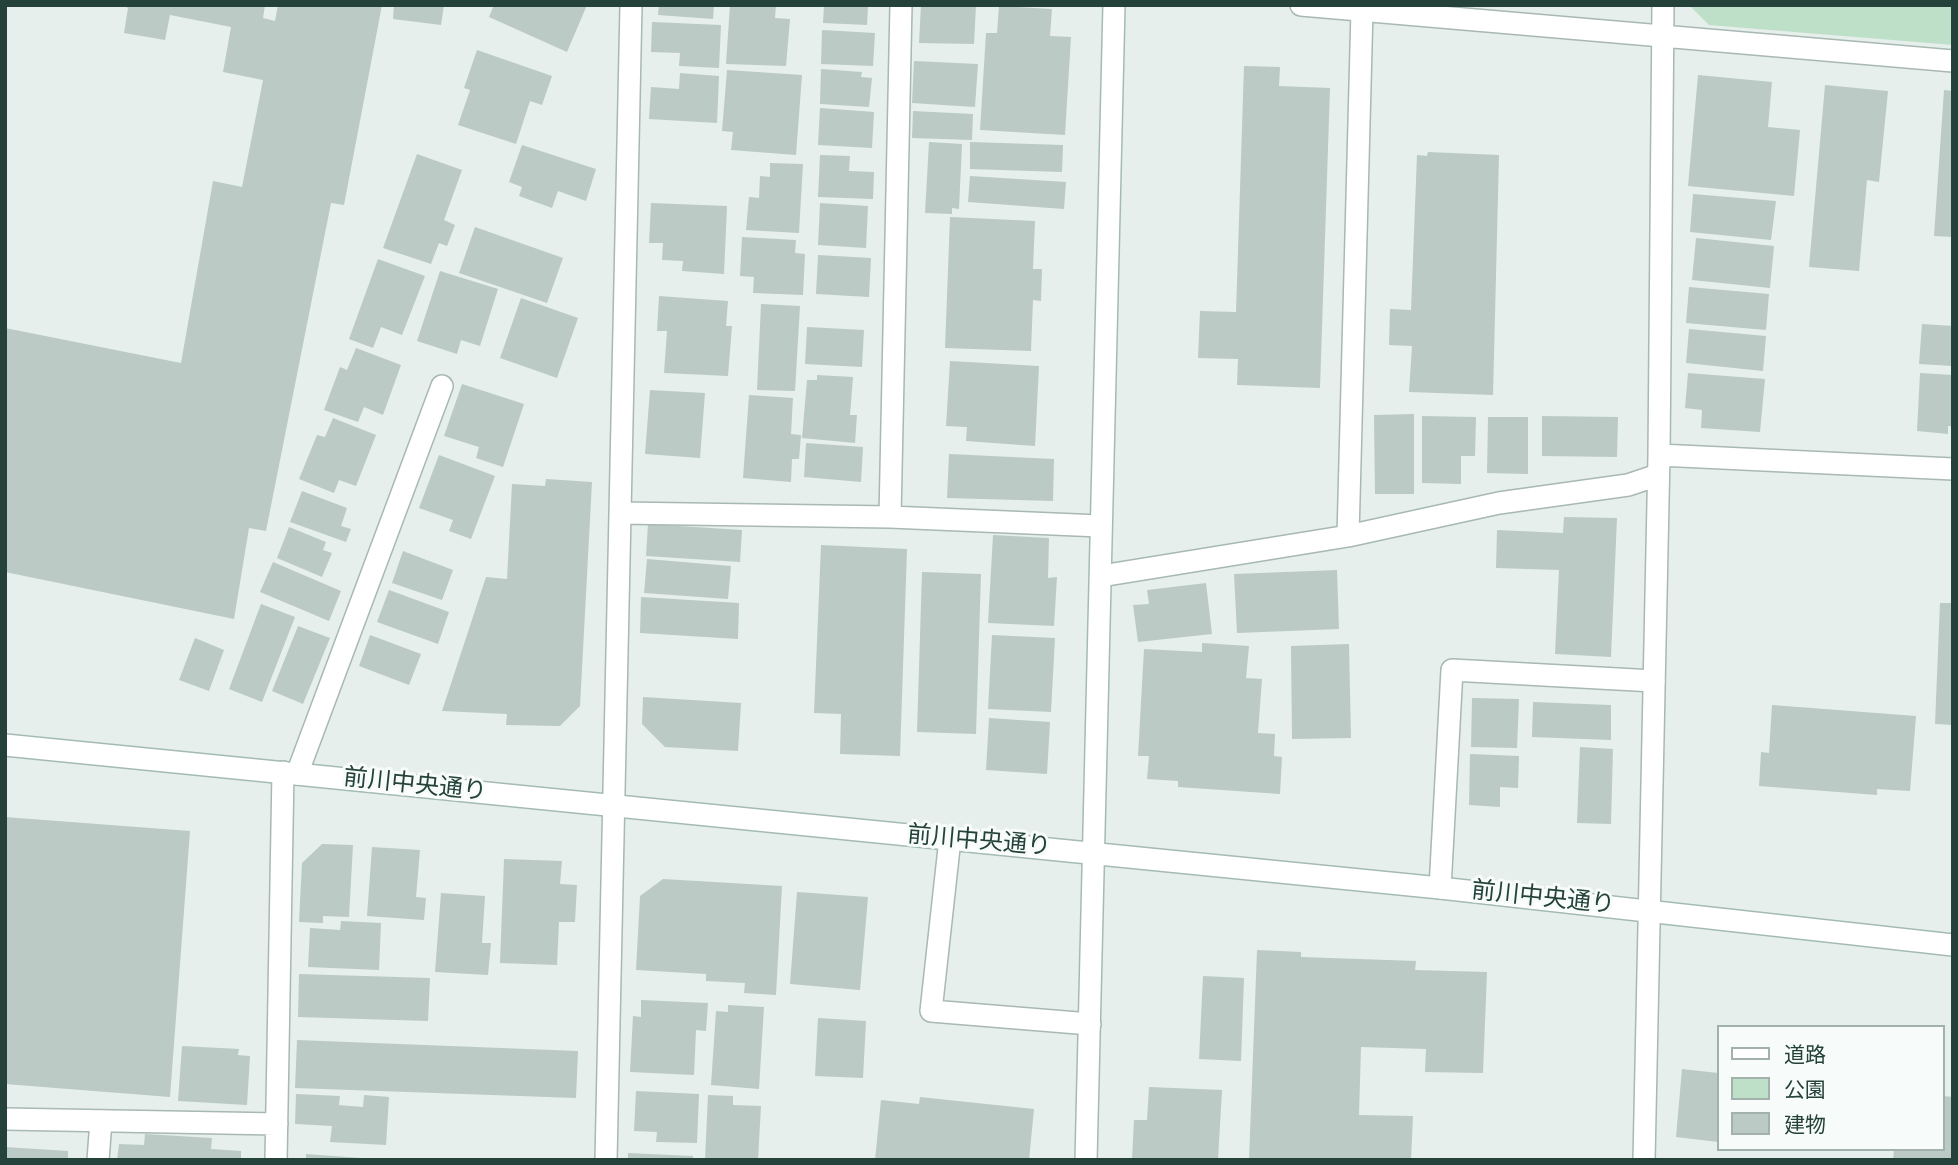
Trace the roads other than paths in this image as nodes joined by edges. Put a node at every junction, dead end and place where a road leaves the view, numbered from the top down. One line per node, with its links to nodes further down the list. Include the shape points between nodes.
1 (631, 5): 12 (street)
2 (901, 5): 13 (street)
3 (1114, 5): 14 (street)
4 (1301, 5): 6 (street)
5 (1663, 5): 7 (street)
6 (1362, 10): 7 (street); 15 (street)
7 (1662, 36): 8 (street); 10 (street)
8 (1953, 61)
9 (442, 386): 19 (street)
10 (1659, 465): 11 (street); 15 (street, via 1628,485 1499,503); 17 (street)
11 (1953, 469)
12 (620, 513): 13 (street); 20 (street)
13 (890, 517): 14 (street)
14 (1100, 526): 16 (street)
15 (1348, 536): 16 (street)
16 (1101, 576): 22 (street)
17 (1654, 681): 23 (street, via 1452,670); 24 (street)
18 (5, 745): 19 (street, 前川中央通り)
19 (290, 773): 20 (street, 前川中央通り); 29 (street)
20 (614, 806): 21 (street, 前川中央通り); 32 (street)
21 (950, 839): 22 (street, 前川中央通り); 26 (street, via 931,1011)
22 (1094, 853): 23 (street, 前川中央通り); 26 (street)
23 (1440, 888): 24 (street, 前川中央通り)
24 (1648, 910): 25 (street, 前川中央通り); 34 (street)
25 (1953, 945)
26 (1090, 1024): 33 (street)
27 (5, 1119): 28 (street)
28 (101, 1121): 29 (street); 30 (street)
29 (277, 1124): 31 (street)
30 (97, 1160)
31 (276, 1160)
32 (606, 1160)
33 (1086, 1160)
34 (1644, 1160)

